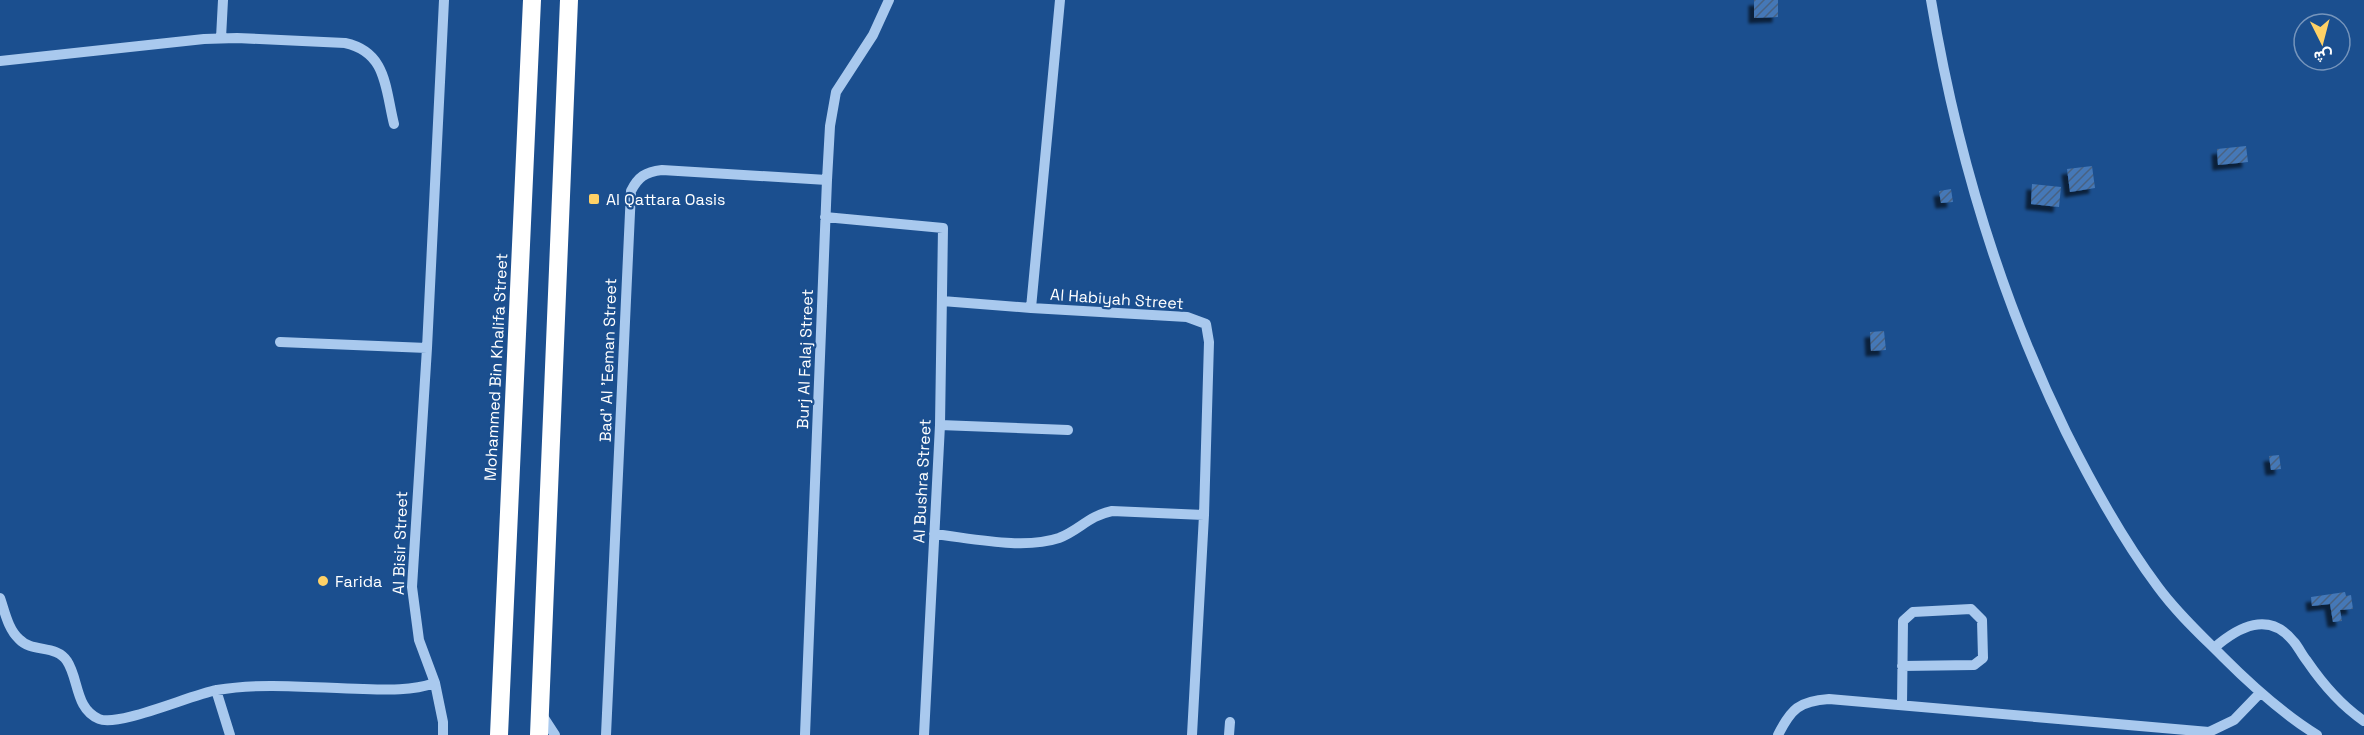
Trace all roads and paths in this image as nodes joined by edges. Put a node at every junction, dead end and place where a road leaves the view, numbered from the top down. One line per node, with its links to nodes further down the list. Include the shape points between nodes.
1 (223, 0): 8 (street)
2 (444, 0): 16 (street, Al Bisir Street)
3 (532, 0): 33 (highway, Mohammed Bin Khalifa Street)
4 (569, 0): 28 (highway)
5 (890, 0): 11 (street, Burj Al Falaj Street, via 873,35 836,92)
6 (1060, 0): 14 (street, Al Habiyah Street)
7 (1931, 0): 22 (street, via 1972,190 1998,272 2036,368 2083,467 2128,544 2160,590)
8 (221, 38): 9 (street); 10 (street, via 358,46 378,64)
9 (0, 61)
10 (394, 124)
11 (827, 180): 12 (street, Burj Al Falaj Street); 36 (street, Bad' Al 'Eeman Street, via 662,170 637,179 631,192)
12 (825, 217): 13 (street, Al Bushra Street, via 943,228); 37 (street, Burj Al Falaj Street)
13 (942, 301): 14 (street); 17 (street, Al Bushra Street)
14 (1031, 308): 19 (street, Al Habiyah Street, via 1187,317 1206,324 1209,342)
15 (280, 342): 16 (street)
16 (427, 348): 24 (street, Al Bisir Street, via 412,587 419,640)
17 (940, 425): 18 (street); 20 (street, Al Bushra Street)
18 (1068, 430)
19 (1204, 515): 20 (street, via 1112,511 1042,542); 39 (street, Al Habiyah Street)
20 (934, 534): 38 (street, Al Bushra Street)
21 (0, 598): 25 (street, via 20,641 56,651 66,659 87,711 97,719 123,720)
22 (2214, 648): 26 (street); 29 (street, via 2244,627 2277,627)
23 (1902, 666): 23 (street, via 1903,621 1913,612 1971,609 1982,620 1983,658 1974,665); 27 (street)
24 (435, 683): 25 (street, via 402,690); 32 (street, Al Bisir Street)
25 (216, 690): 31 (street)
26 (2260, 693): 27 (street, via 2234,720 2209,732); 42 (street)
27 (1902, 705): 41 (street, via 1815,700 1794,708)
28 (540, 709): 34 (highway); 35 (street)
29 (2364, 721)
30 (1230, 722): 40 (street)
31 (230, 735)
32 (443, 735)
33 (500, 735)
34 (539, 735)
35 (555, 735)
36 (606, 735)
37 (805, 735)
38 (924, 735)
39 (1192, 735)
40 (1229, 735)
41 (1778, 735)
42 (2317, 735)

